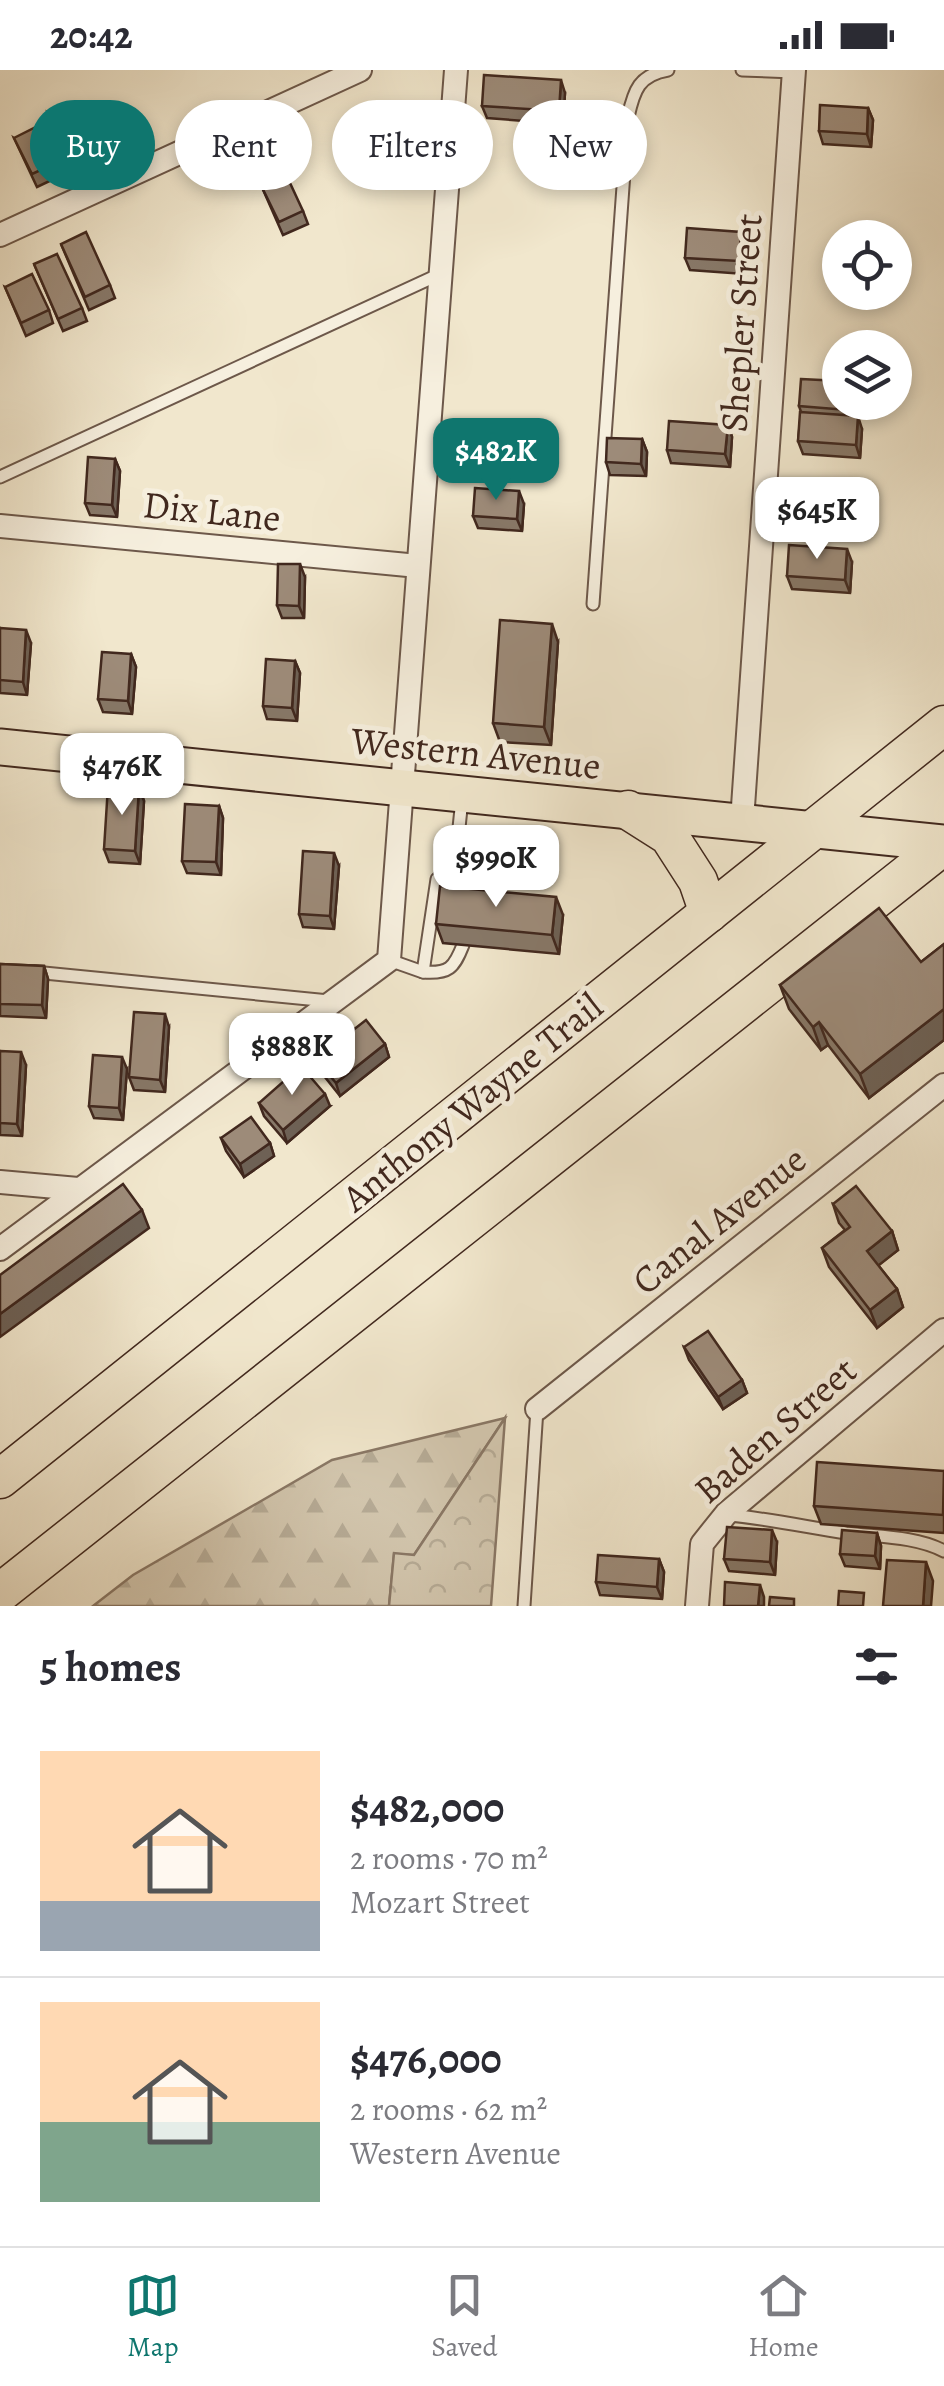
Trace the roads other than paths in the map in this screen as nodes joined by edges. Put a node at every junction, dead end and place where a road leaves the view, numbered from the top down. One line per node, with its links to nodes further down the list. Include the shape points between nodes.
1 (360, 70): 6 (street)
2 (456, 70): 7 (street)
3 (668, 70): 11 (lane, via 639,84 628,117)
4 (742, 70): 5 (lane)
5 (794, 71): 17 (street, Shepler Street)
6 (0, 235)
7 (440, 274): 8 (lane); 10 (street)
8 (0, 477)
9 (0, 526): 10 (street, Dix Lane)
10 (418, 566): 14 (street)
11 (593, 604)
12 (944, 725): 18 (highway, Anthony Wayne Trail)
13 (0, 746): 14 (main road, Western Avenue)
14 (402, 789): 15 (main road, Western Avenue); 24 (street)
15 (462, 795): 16 (main road, Western Avenue); 20 (lane)
16 (628, 810): 17 (main road, Western Avenue); 22 (highway, via 669,836 698,880)
17 (742, 821): 18 (main road, Western Avenue)
18 (814, 829): 19 (main road, Western Avenue); 22 (highway, Anthony Wayne Trail)
19 (944, 844): 37 (highway)
20 (454, 866): 21 (lane, via 468,881); 26 (lane, via 436,879)
21 (466, 906)
22 (709, 913): 34 (highway, Anthony Wayne Trail)
23 (463, 945): 26 (lane, via 446,970)
24 (389, 960): 26 (lane); 27 (street)
25 (20, 970): 27 (lane)
26 (423, 972)
27 (333, 1002): 30 (street)
28 (944, 1085): 33 (street, Canal Avenue)
29 (0, 1182): 30 (street)
30 (78, 1189): 31 (street)
31 (0, 1250)
32 (944, 1330): 35 (street, Baden Street)
33 (537, 1409): 38 (lane)
34 (0, 1479)
35 (726, 1514): 36 (lane, via 923,1542); 39 (street, Baden Street, via 702,1544)
36 (944, 1552)
37 (0, 1593)
38 (524, 1606)
39 (696, 1606)

